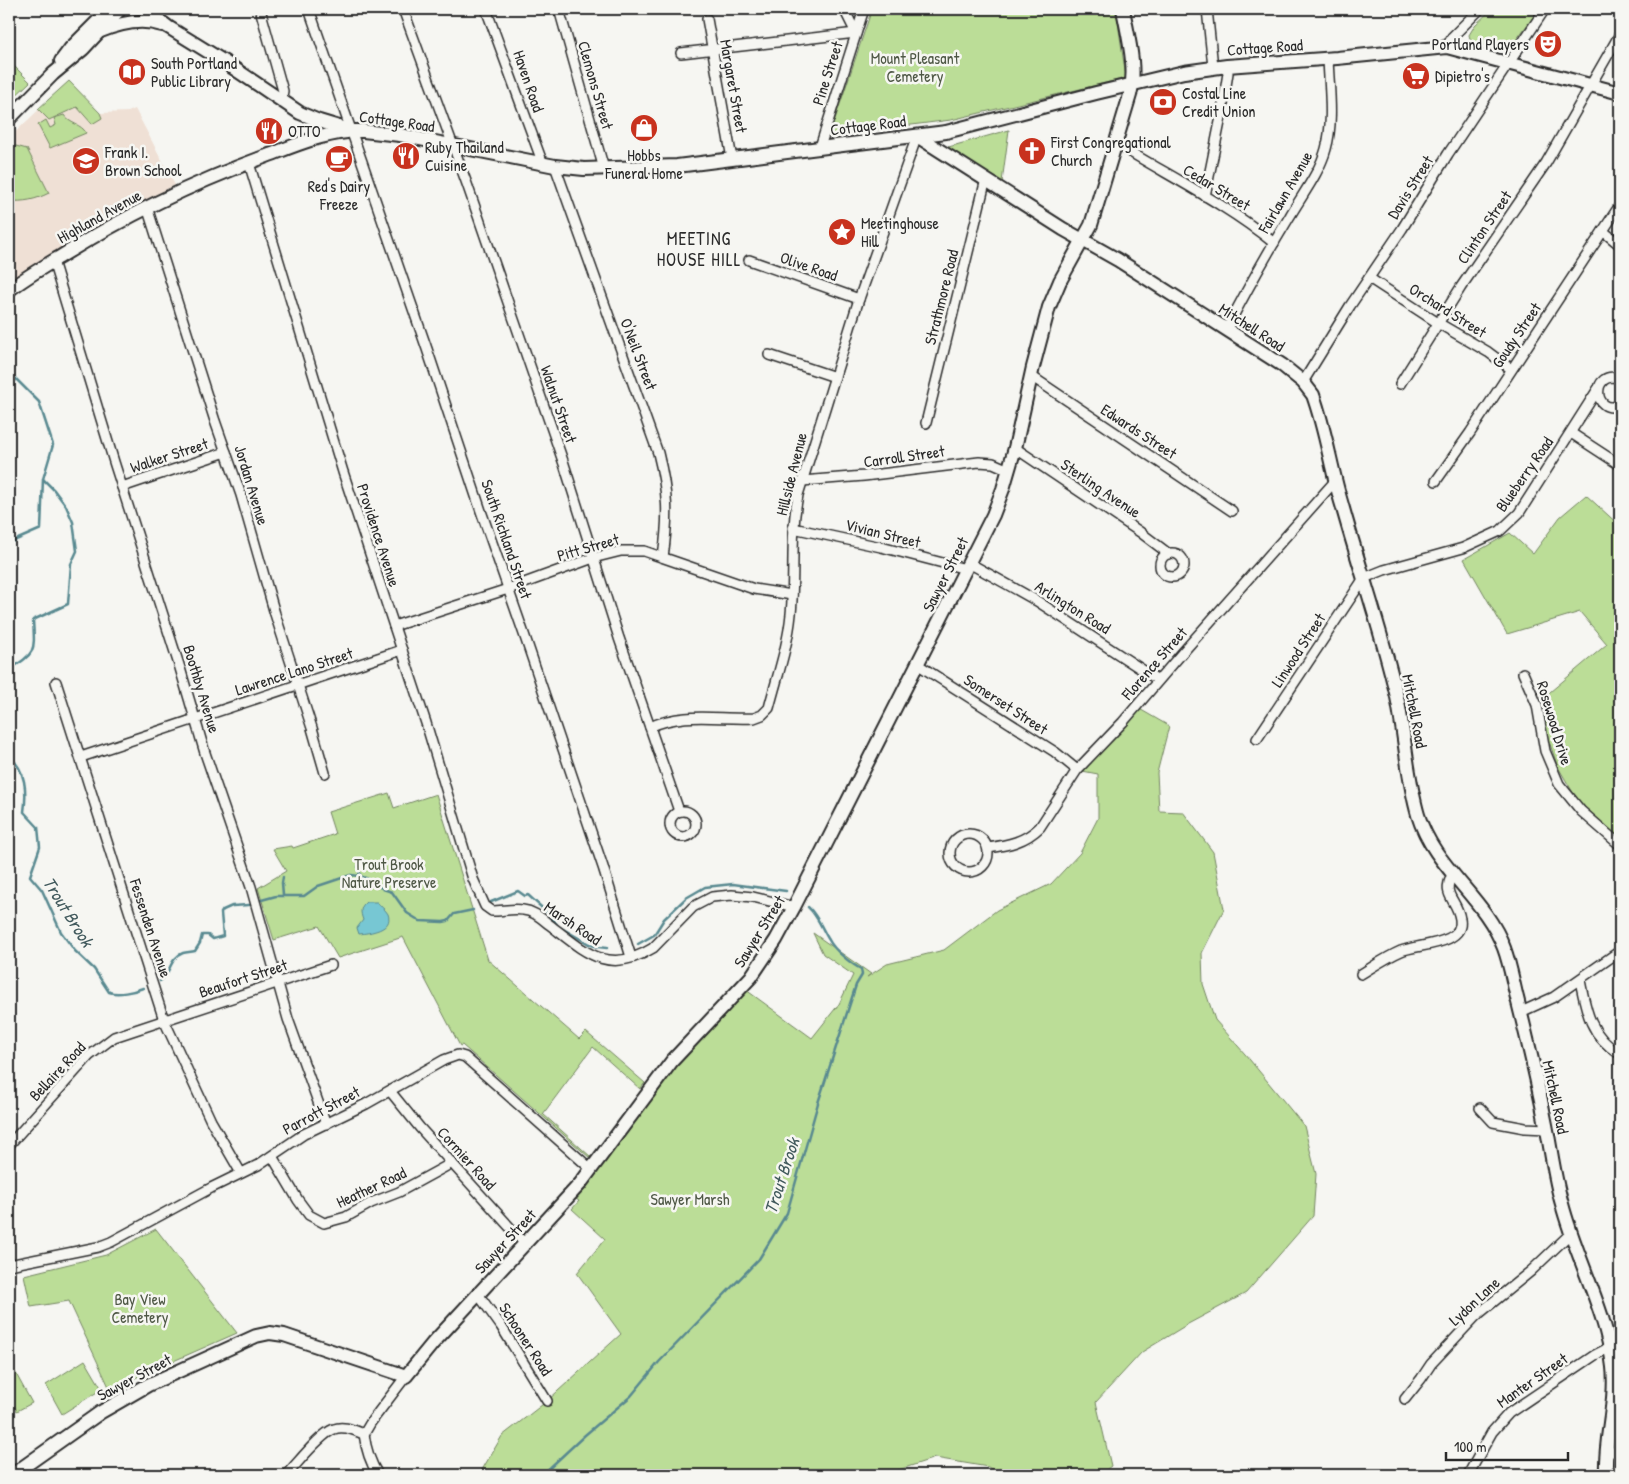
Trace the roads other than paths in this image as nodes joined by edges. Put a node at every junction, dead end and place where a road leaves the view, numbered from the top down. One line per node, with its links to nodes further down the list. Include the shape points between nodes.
1 (110, 9): 27 (street, via 70,49)
2 (120, 9): 17 (street)
3 (144, 9): 16 (street, Cottage Road)
4 (260, 9): 31 (street, via 283,92)
5 (309, 9): 33 (street, South Richland Street)
6 (402, 9): 36 (street, Walnut Street)
7 (486, 9): 40 (street, Haven Road)
8 (559, 9): 41 (street, Clemons Street)
9 (844, 9): 18 (street)
10 (864, 9): 18 (street, Pine Street)
11 (1123, 9): 28 (street, Sawyer Street)
12 (1207, 9): 26 (street)
13 (1480, 9): 20 (street)
14 (1544, 9): 24 (street, Davis Street)
15 (707, 19): 21 (street, Margaret Street)
16 (168, 27): 17 (street, via 138,21); 31 (street, Cottage Road)
17 (99, 32): 27 (street)
18 (856, 33): 21 (street); 37 (street, Pine Street)
19 (1620, 34): 29 (street, Clinton Street)
20 (1447, 47): 23 (street, Cottage Road); 24 (street, Cottage Road)
21 (712, 50): 22 (street); 38 (street, Margaret Street)
22 (681, 53)
23 (1328, 58): 25 (street, Cottage Road); 48 (street, Fairlawn Avenue, via 1331,111 1326,150)
24 (1509, 62): 29 (street, Cottage Road); 52 (street, Davis Street)
25 (1227, 66): 26 (street, Cottage Road); 43 (street, via 1221,118)
26 (1213, 67): 28 (street, Cottage Road)
27 (53, 74): 32 (street)
28 (1133, 85): 34 (street, Cottage Road, via 952,131); 35 (street, Sawyer Street)
29 (1591, 85): 30 (street, Cottage Road); 55 (street, Clinton Street, via 1546,163)
30 (1620, 93)
31 (281, 101): 33 (street, Cottage Road, via 305,116)
32 (9, 120)
33 (352, 131): 36 (street, Cottage Road, via 400,135); 39 (street, Highland Avenue, via 309,139); 85 (street, South Richland Street)
34 (917, 136): 37 (street, Cottage Road); 42 (street, Mitchell Road); 54 (street, Hillside Avenue)
35 (1117, 144): 43 (street, Cedar Street); 47 (street, Sawyer Street, via 1092,225)
36 (453, 146): 40 (street, Cottage Road); 82 (street, Walnut Street, via 564,464)
37 (820, 148): 38 (street, Cottage Road)
38 (732, 159): 41 (street, Cottage Road, via 677,166)
39 (249, 163): 45 (street, Highland Avenue); 87 (street, Providence Avenue, via 343,472)
40 (549, 165): 41 (street, Cottage Road); 81 (street, O'Neil Street, via 658,453 667,501 668,525)
41 (604, 169)
42 (986, 178): 47 (street, Mitchell Road); 68 (street, Strathmore Road)
43 (1205, 196): 48 (street, Cedar Street)
44 (1620, 204): 46 (street, Goudy Street)
45 (147, 207): 51 (street, Highland Avenue); 71 (street, Jordan Avenue)
46 (1603, 231): 49 (street); 58 (street, Goudy Street)
47 (1084, 240): 56 (street, Mitchell Road); 59 (street, Sawyer Street, via 1049,306)
48 (1274, 243): 56 (street, Fairlawn Avenue)
49 (1620, 244)
50 (748, 260): 54 (street, Olive Road)
51 (53, 261): 53 (street, Highland Avenue); 77 (street, Boothby Avenue)
52 (1369, 278): 55 (street, Orchard Street); 62 (street, Davis Street)
53 (9, 290)
54 (859, 299): 60 (street, Hillside Avenue)
55 (1438, 323): 58 (street, Orchard Street); 63 (street, Clinton Street)
56 (1226, 330): 62 (street, Mitchell Road)
57 (769, 355): 60 (street)
58 (1511, 369): 76 (street, Goudy Street)
59 (1031, 376): 70 (street, Sawyer Street); 78 (street, Edwards Street)
60 (835, 377): 75 (street, Hillside Avenue)
61 (1620, 379): 64 (street, Blueberry Road, via 1607,378)
62 (1303, 382): 74 (street, Mitchell Road, via 1313,395)
63 (1400, 384)
64 (1598, 389): 66 (street); 67 (street, Blueberry Road)
65 (1620, 405): 66 (street)
66 (1607, 406): 67 (street, via 1592,407)
67 (1584, 412): 69 (street, Blueberry Road)
68 (926, 423)
69 (1571, 433): 72 (street); 84 (street, Blueberry Road, via 1519,513 1500,531 1463,548)
70 (1015, 448): 73 (street, Sawyer Street); 80 (street, Sterling Avenue)
71 (226, 452): 77 (street, Walker Street); 93 (street, Jordan Avenue)
72 (1620, 465)
73 (1009, 470): 75 (street, Carroll Street, via 993,463 978,462); 83 (street, Sawyer Street, via 993,516)
74 (1336, 480): 84 (street, Mitchell Road); 91 (street, Florence Street)
75 (802, 481): 79 (street, Hillside Avenue)
76 (1436, 481)
77 (122, 487): 94 (street, Boothby Avenue)
78 (1232, 511)
79 (793, 528): 83 (street, Vivian Street); 86 (street, Hillside Avenue)
80 (1169, 554)
81 (663, 557): 82 (street, Pitt Street, via 644,551 621,551); 86 (street, Pitt Street, via 754,589)
82 (593, 558): 85 (street, Pitt Street); 95 (street, Walnut Street)
83 (967, 566): 89 (street, Sawyer Street); 91 (street, Arlington Road, via 1036,601)
84 (1364, 578): 96 (street, Linwood Street); 103 (street, Mitchell Road, via 1398,702 1419,817 1425,836)
85 (508, 589): 87 (street, Pitt Street); 107 (street, South Richland Street)
86 (792, 595): 95 (street, Hillside Avenue, via 788,632 769,708 762,715 739,719 683,717)
87 (394, 626): 88 (street, Providence Avenue)
88 (402, 650): 93 (street, Lawrence Lano Street); 105 (street, Providence Avenue, via 473,879 485,906)
89 (917, 664): 98 (street, Somerset Street); 104 (street, Sawyer Street)
90 (1523, 673): 101 (street, Rosewood Drive, via 1537,705 1545,751 1559,784 1581,812)
91 (1158, 680): 98 (street, Florence Street)
92 (56, 682): 97 (street, Fessenden Avenue)
93 (299, 686): 94 (street, Lawrence Lano Street); 99 (street, Jordan Avenue)
94 (195, 719): 97 (street, Lawrence Lano Street); 111 (street, Boothby Avenue, via 251,887)
95 (650, 727): 100 (street, Walnut Street)
96 (1258, 738)
97 (81, 757): 113 (street, Fessenden Avenue)
98 (1077, 770): 102 (street, Florence Street, via 1034,833 1008,845)
99 (325, 773)
100 (679, 812)
101 (1620, 845)
102 (988, 848): 102 (street, via 976,835 962,835 951,844 951,862 961,871 974,872 987,860)
103 (1453, 873): 109 (street, via 1447,883 1447,891 1460,917 1459,931 1443,942 1400,952); 112 (street, Mitchell Road, via 1493,923 1504,949)
104 (794, 907): 107 (street, Marsh Road, via 732,895 712,897 693,907 653,948); 122 (street, Sawyer Street, via 751,977 672,1061)
105 (492, 912): 107 (street, Marsh Road, via 524,910 536,914 580,948 600,959 616,961)
106 (1620, 951): 110 (street)
107 (631, 957)
108 (331, 966): 111 (street, Beaufort Street)
109 (1361, 974)
110 (1580, 980): 112 (street, via 1554,997); 114 (street, via 1592,1027)
111 (278, 984): 113 (street, Beaufort Street); 117 (street, Boothby Avenue, via 300,1056)
112 (1521, 1012): 118 (street, Mitchell Road)
113 (164, 1020): 119 (street, Bellaire Road, via 114,1037 89,1056); 123 (street, Fessenden Avenue)
114 (1620, 1054)
115 (390, 1091): 117 (street, Parrott Street); 121 (street, Cormier Road); 122 (street, Parrott Street, via 444,1060 458,1055 465,1057)
116 (1480, 1108): 118 (street, via 1493,1122)
117 (326, 1124): 120 (street, Parrott Street, via 304,1134)
118 (1547, 1129): 124 (street, Mitchell Road)
119 (9, 1145)
120 (272, 1156): 121 (street, Heather Road, via 309,1215 324,1223 346,1218); 123 (street, Parrott Street)
121 (452, 1163): 125 (street, Cormier Road)
122 (591, 1169): 125 (street, Sawyer Street)
123 (240, 1173): 126 (street, Parrott Street, via 112,1242)
124 (1571, 1233): 128 (street, Mitchell Road, via 1606,1330); 130 (street, Lydon Lane, via 1476,1316 1436,1358)
125 (525, 1244): 127 (street, Sawyer Street)
126 (9, 1265)
127 (478, 1294): 129 (street, Sawyer Street); 131 (street, Schooner Road)
128 (1615, 1344): 133 (street, Mitchell Road, via 1614,1387); 138 (street, Manter Street, via 1509,1413 1492,1432)
129 (406, 1376): 132 (street); 135 (street, Sawyer Street, via 291,1338 263,1334 127,1396)
130 (1405, 1398)
131 (547, 1401)
132 (364, 1434): 136 (street, via 335,1428 325,1434); 137 (street, via 371,1464)
133 (1606, 1451): 134 (street); 139 (street, Mitchell Road)
134 (1620, 1452)
135 (12, 1475)
136 (286, 1475)
137 (378, 1475)
138 (1468, 1475)
139 (1606, 1475)

